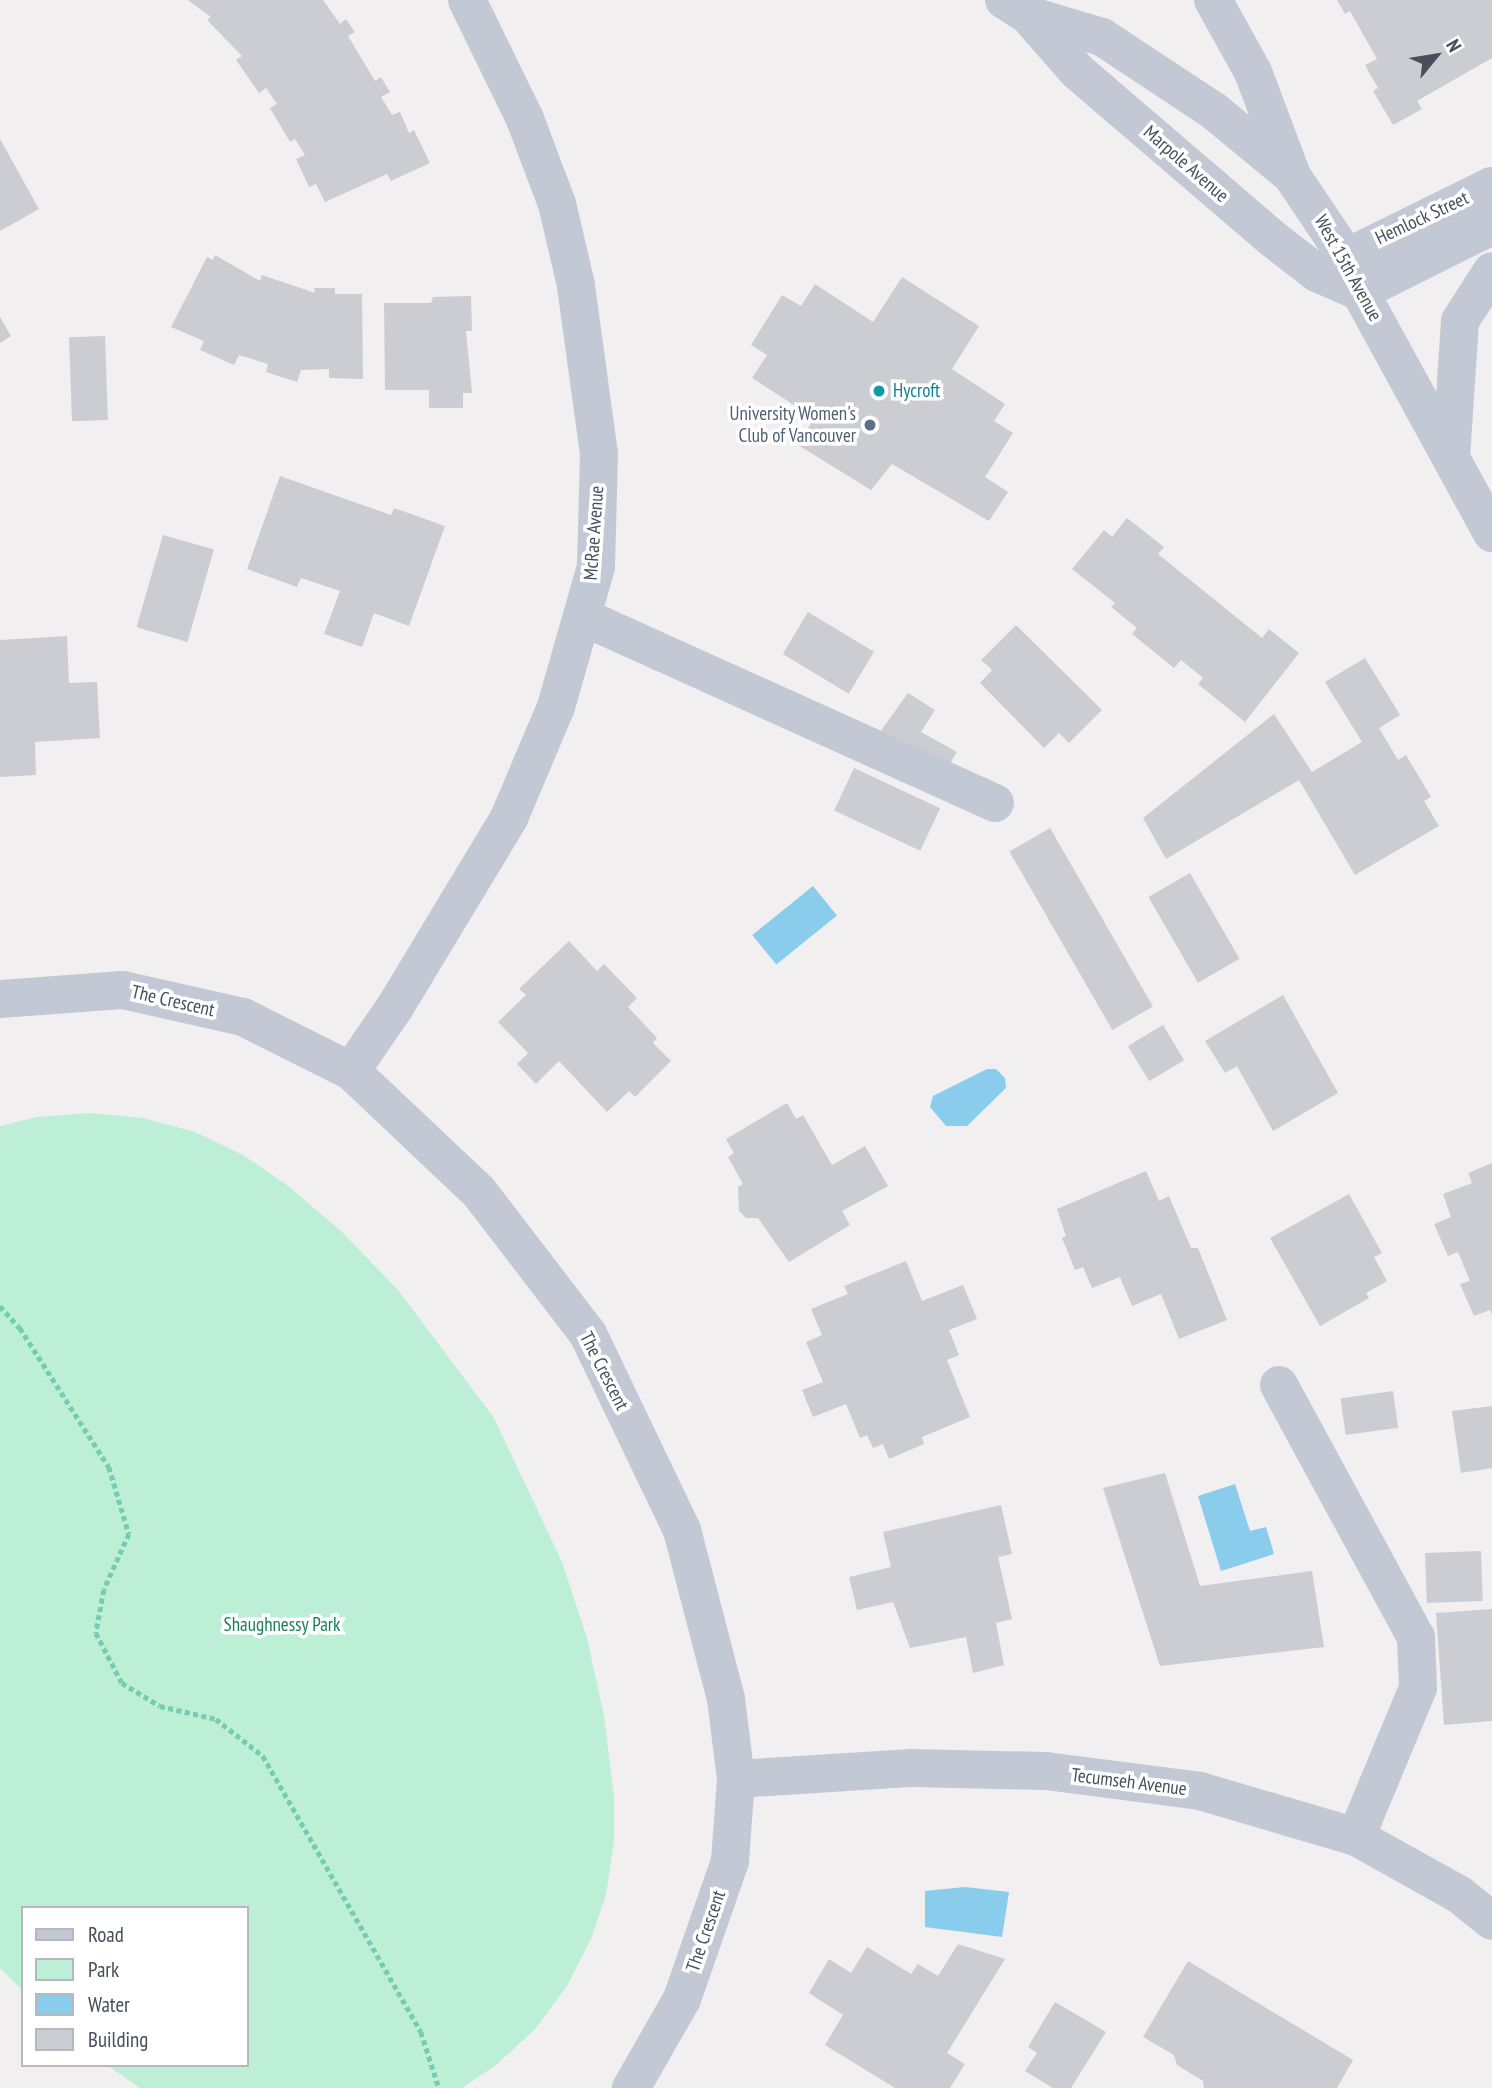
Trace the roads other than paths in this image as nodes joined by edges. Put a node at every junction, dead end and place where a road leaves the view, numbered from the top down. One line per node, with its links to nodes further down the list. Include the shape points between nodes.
1 (467, 0): 12 (street, McRae Avenue, via 503,68 534,143 557,204 576,285 599,454 596,567)
2 (1213, 0): 4 (street, West 15th Avenue, via 1252,72)
3 (1016, 8): 4 (street, Marpole Avenue, via 1101,37 1214,111); 7 (street, Marpole Avenue, via 1077,71)
4 (1292, 176): 7 (street, West 15th Avenue)
5 (1492, 186): 7 (street, Hemlock Street)
6 (1492, 226): 9 (street, Hemlock Street)
7 (1331, 264): 9 (street, West 15th Avenue)
8 (1492, 271): 10 (street, via 1460,321)
9 (1360, 292): 10 (street, West 15th Avenue)
10 (1451, 457): 11 (street, West 15th Avenue)
11 (1492, 533)
12 (583, 617): 13 (street); 15 (street, McRae Avenue, via 556,707 509,818)
13 (995, 803)
14 (0, 999): 15 (street, The Crescent, via 123,990 243,1017)
15 (351, 1071): 17 (street, The Crescent, via 479,1192 588,1334 682,1530 726,1699)
16 (1279, 1385): 18 (street, via 1416,1637 1418,1688)
17 (736, 1779): 18 (street, Tecumseh Avenue, via 913,1768 1046,1771 1200,1791); 20 (street, The Crescent, via 726,1873 682,1999)
18 (1356, 1836): 19 (street, Tecumseh Avenue, via 1460,1895)
19 (1492, 1921)
20 (631, 2088)

